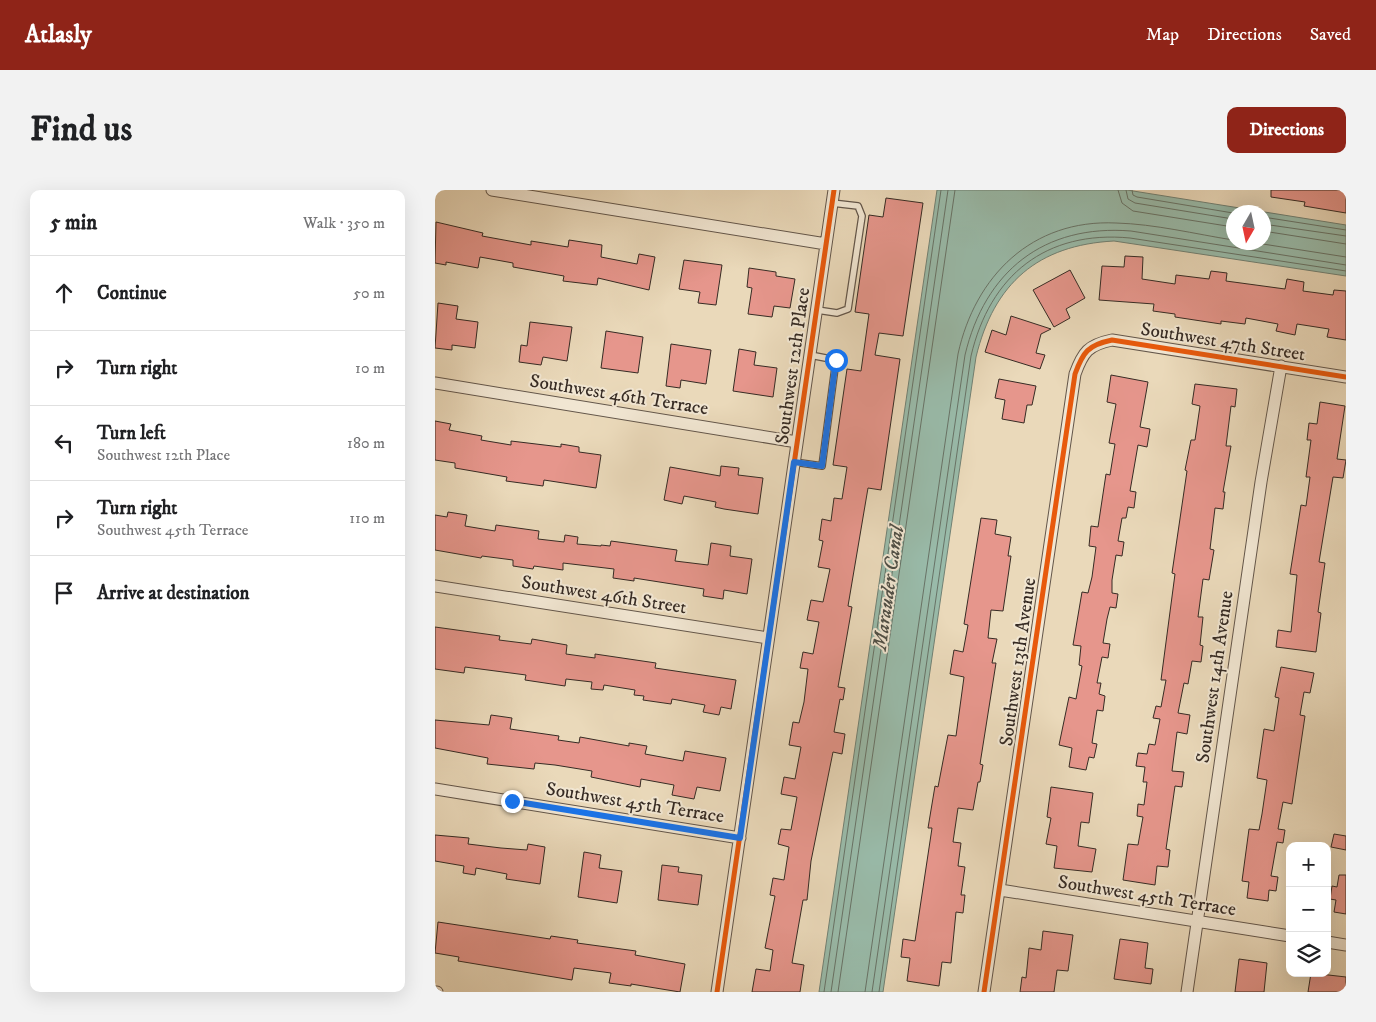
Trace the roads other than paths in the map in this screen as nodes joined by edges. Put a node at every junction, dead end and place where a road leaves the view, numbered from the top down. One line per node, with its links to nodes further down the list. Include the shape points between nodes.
1 (492, 190): 4 (street)
2 (834, 190): 3 (street, Southwest 12th Place)
3 (833, 203): 4 (street, Southwest 12th Place); 5 (lane, via 858,206 862,216 848,309 837,313)
4 (826, 244): 5 (street, Southwest 12th Place)
5 (817, 310): 7 (street, Southwest 12th Place)
6 (1095, 343): 8 (street, Southwest 47th Street, via 1112,340); 17 (street, Southwest 13th Avenue, via 1081,358 1075,374)
7 (810, 355): 11 (street, Southwest 12th Place); 12 (lane, via 836,360 822,466)
8 (1281, 366): 9 (street, Southwest 47th Street); 18 (street, Southwest 14th Avenue)
9 (1346, 377)
10 (435, 383): 11 (street, Southwest 46th Terrace)
11 (797, 442): 12 (street, Southwest 12th Place)
12 (794, 462): 14 (street, Southwest 12th Place)
13 (435, 586): 14 (street, Southwest 46th Street)
14 (768, 638): 16 (street, Southwest 12th Place)
15 (435, 789): 16 (street, Southwest 45th Terrace)
16 (740, 838): 22 (street, Southwest 12th Place)
17 (1000, 890): 18 (street, Southwest 45th Terrace); 23 (street, Southwest 13th Avenue)
18 (1197, 922): 19 (street, Southwest 45th Terrace); 24 (street, Southwest 14th Avenue)
19 (1286, 935)
20 (1331, 943): 21 (street)
21 (1346, 945)
22 (717, 992)
23 (984, 992)
24 (1187, 992)

